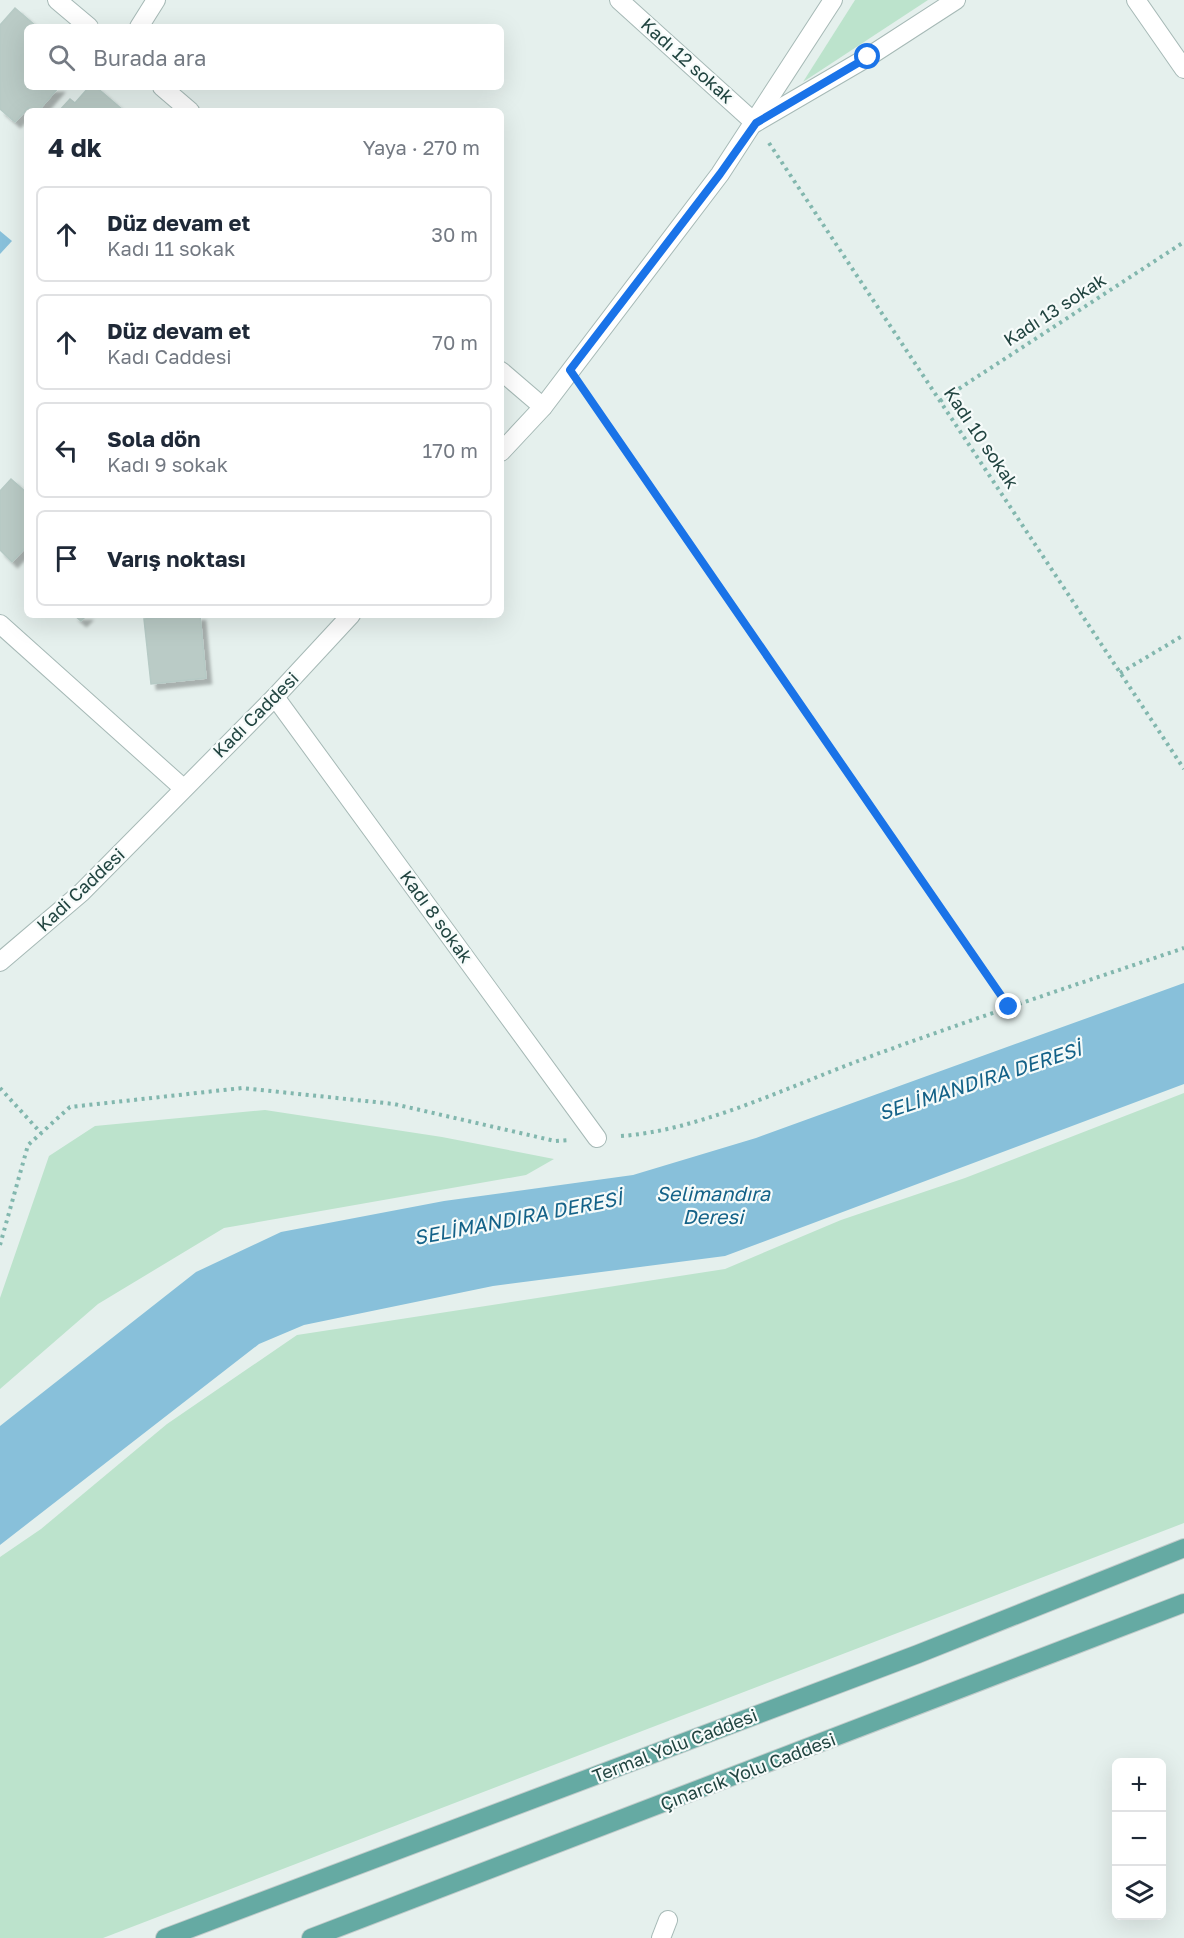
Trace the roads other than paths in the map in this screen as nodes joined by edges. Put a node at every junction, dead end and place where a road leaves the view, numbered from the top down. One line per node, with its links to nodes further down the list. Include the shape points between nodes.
1 (57, 0): 7 (street)
2 (156, 0): 8 (street)
3 (620, 0): 12 (street, Kadı 12 sokak)
4 (833, 0): 12 (street)
5 (956, 0): 12 (street)
6 (1136, 0): 9 (street)
7 (86, 24)
8 (141, 24)
9 (1184, 69)
10 (166, 90): 11 (street)
11 (186, 108)
12 (756, 123): 14 (street)
13 (504, 374): 14 (street)
14 (543, 406): 15 (street)
15 (504, 449)
16 (348, 618): 18 (street, Kadı Caddesi)
17 (0, 624): 19 (street)
18 (275, 697): 19 (street, Kadı Caddesi); 22 (street, Kadı 8 sokak)
19 (183, 788): 20 (street, Kadı Caddesi)
20 (161, 814): 21 (street, Kadi Caddesi, via 81,893)
21 (0, 962)
22 (597, 1138)
23 (1184, 1548): 26 (main road, Termal Yolu Caddesi, via 918,1654)
24 (1184, 1603): 27 (main road, Çınarcık Yolu Caddesi)
25 (668, 1920): 28 (street)
26 (165, 1938)
27 (311, 1938)
28 (661, 1938)

